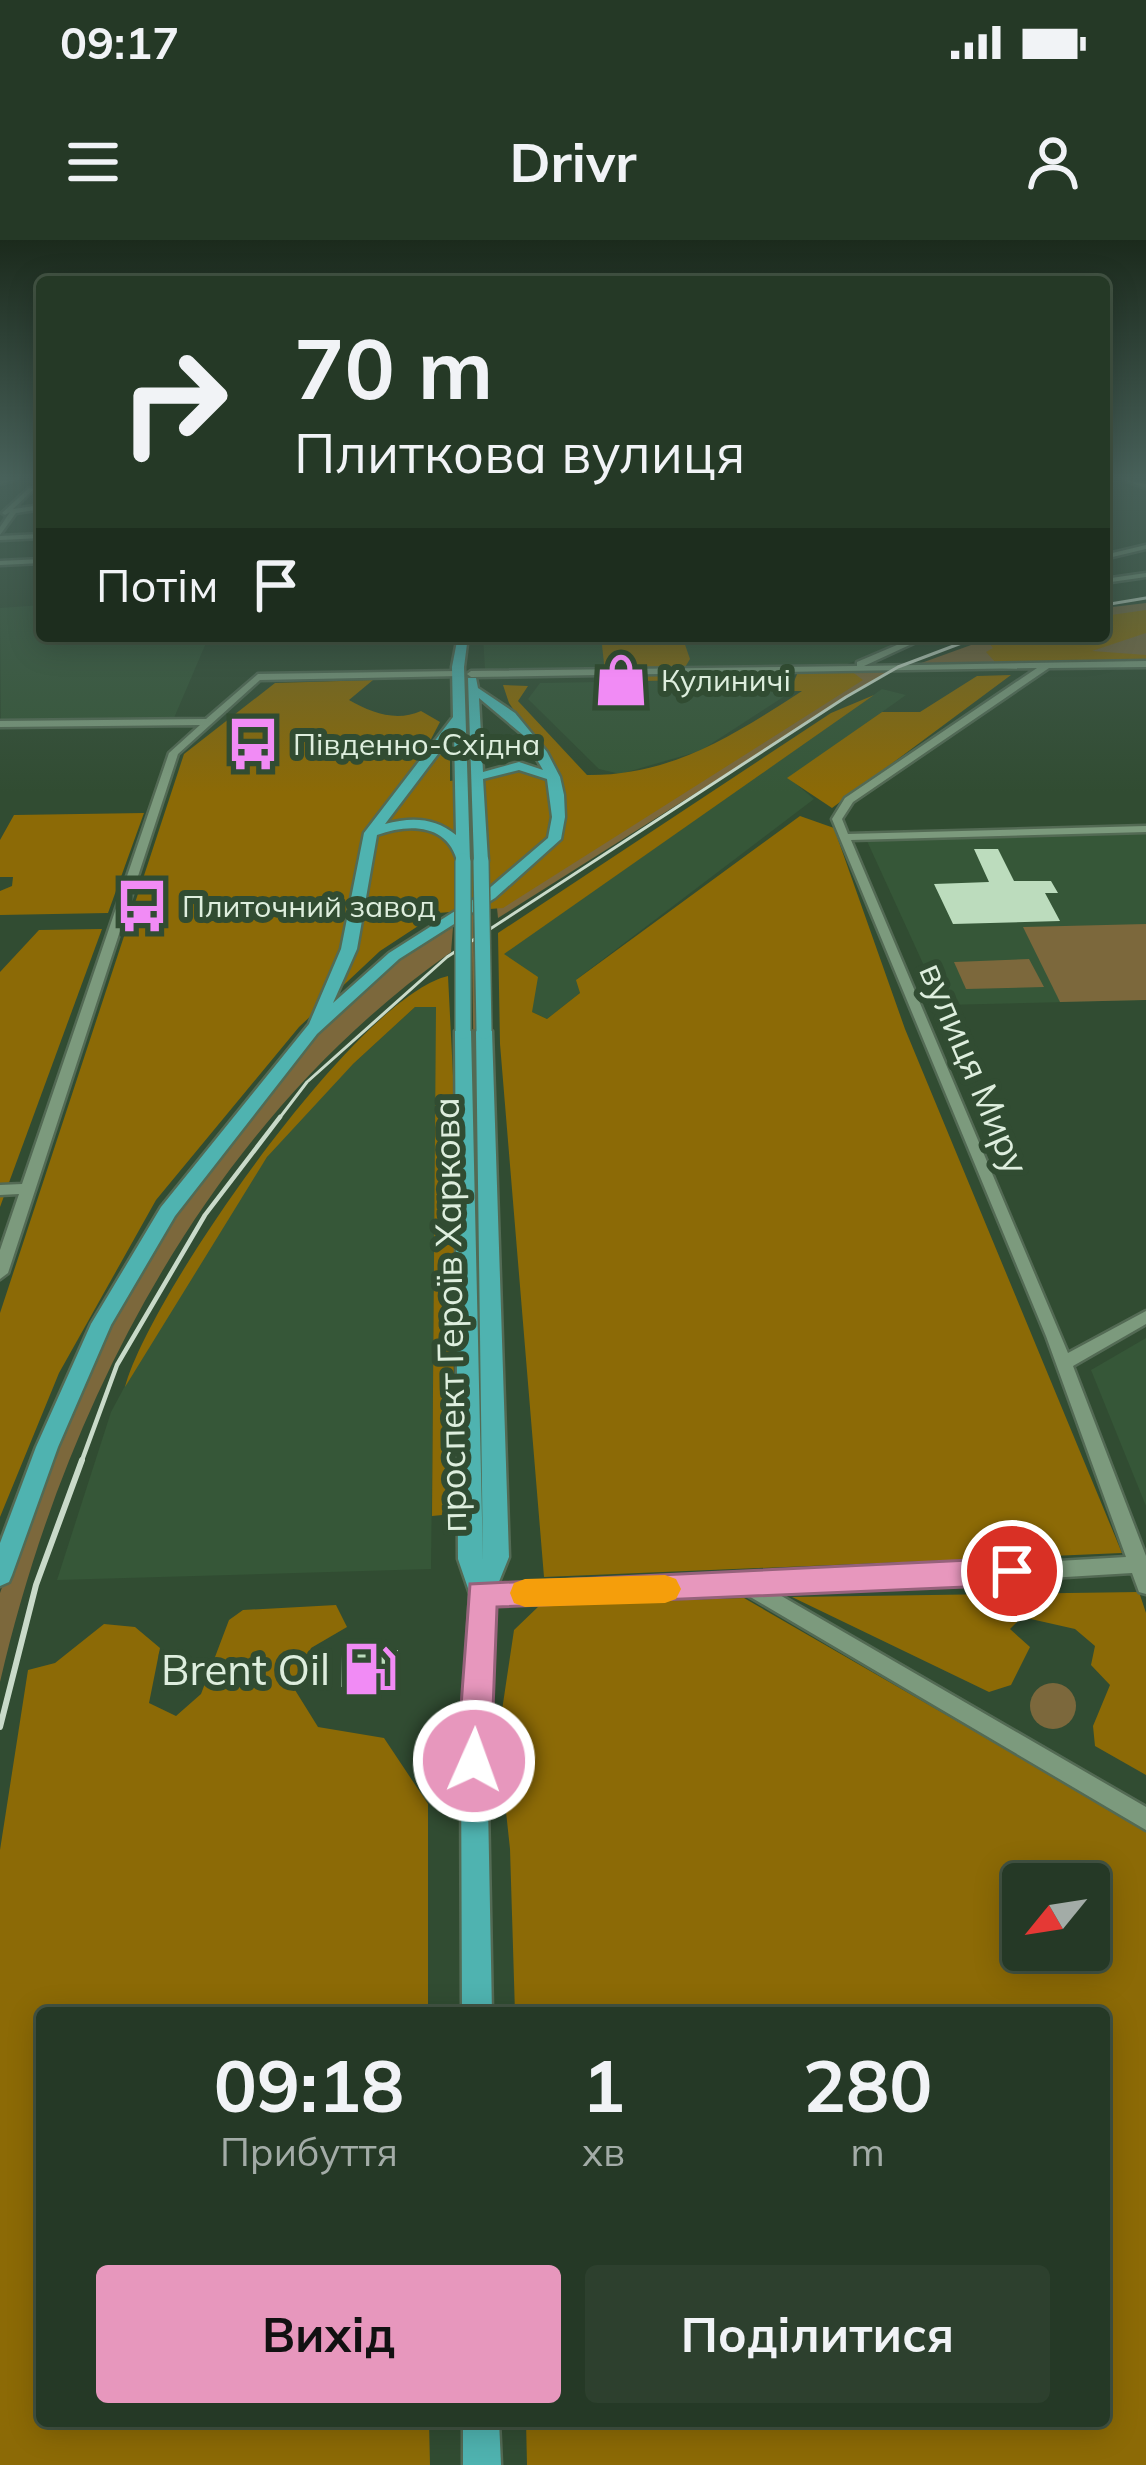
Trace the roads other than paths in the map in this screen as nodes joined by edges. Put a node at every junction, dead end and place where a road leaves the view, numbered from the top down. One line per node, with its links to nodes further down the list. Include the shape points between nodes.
1 (463, 642): 6 (main road)
2 (911, 642): 5 (street)
3 (1146, 664): 4 (street)
4 (1046, 666): 5 (street); 15 (street, via 849,800 837,819)
5 (850, 668): 6 (street)
6 (465, 674): 7 (main road); 8 (main road); 9 (street, via 258,677)
7 (474, 690): 11 (main road); 12 (main road, via 513,720)
8 (458, 719): 14 (main road); 16 (main road)
9 (208, 722): 10 (street); 18 (street, via 174,753)
10 (0, 724)
11 (478, 777): 12 (main road, via 519,766); 16 (main road)
12 (555, 778): 17 (main road, via 558,827 544,852 394,956)
13 (1146, 829): 15 (street)
14 (371, 832): 16 (main road, via 421,822 445,828); 17 (main road, via 349,949)
15 (847, 837): 22 (street, вулиця Миру)
16 (469, 858): 27 (main road, проспект Героїв Харкова, bridge, via 497,1557)
17 (311, 1031): 24 (main road, via 167,1212 112,1306)
18 (28, 1189): 19 (street); 20 (street)
19 (0, 1190)
20 (0, 1273)
21 (1146, 1317): 22 (street)
22 (1064, 1363): 23 (street, вулиця Миру)
23 (1142, 1564): 25 (street, вулиця Миру); 26 (street)
24 (0, 1575)
25 (1146, 1586)
26 (749, 1587): 27 (street); 28 (street)
27 (482, 1594): 29 (main road, проспект Героїв Харкова, via 474,1753)
28 (1146, 1819)
29 (477, 2007)
30 (481, 2427): 31 (main road)
31 (482, 2465)

